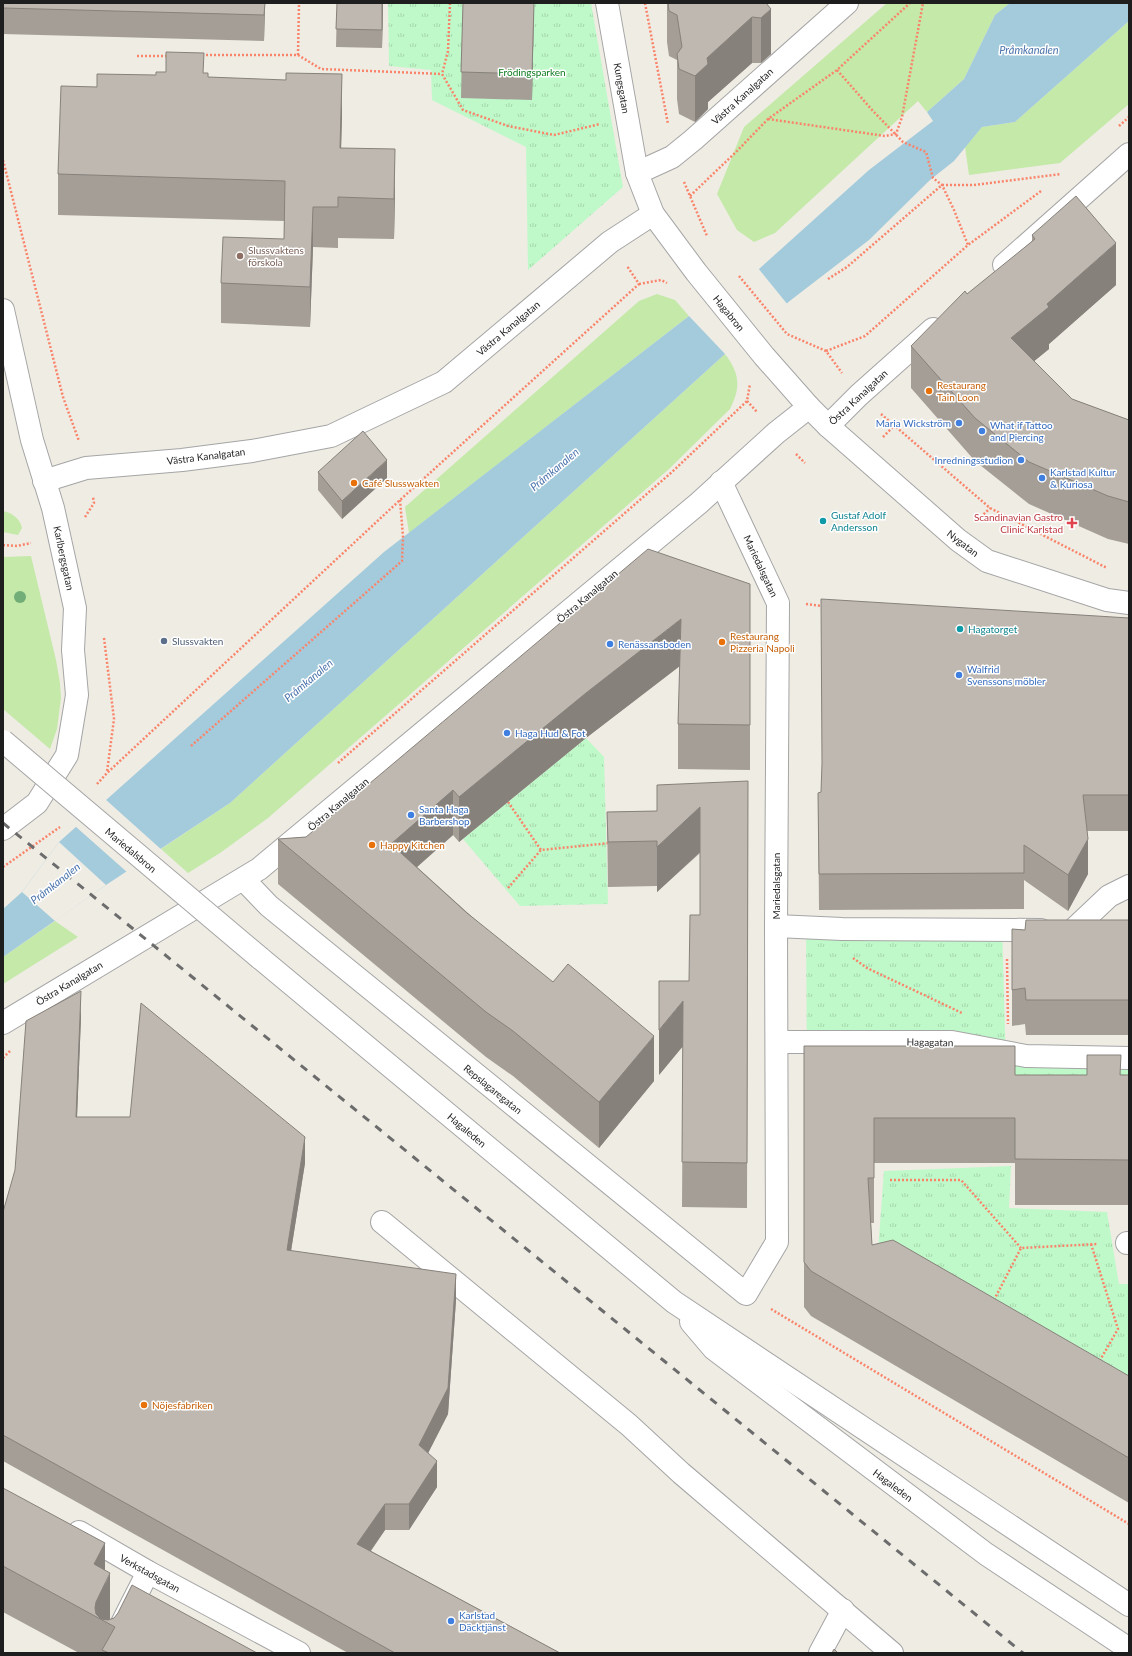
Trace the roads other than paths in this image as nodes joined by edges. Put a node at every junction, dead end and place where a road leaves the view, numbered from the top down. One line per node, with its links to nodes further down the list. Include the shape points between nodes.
1 (607, 3): 4 (street, Kungsgatan)
2 (847, 3): 4 (street, Västra Kanalgatan, via 672,157)
3 (1129, 154): 6 (street)
4 (637, 174): 5 (street)
5 (653, 214): 9 (street, Hagabron, via 696,272); 11 (street, Västra Kanalgatan, via 610,242 444,382 331,436 236,453 86,468)
6 (988, 280)
7 (3, 310): 11 (street, Karlbergsgatan, via 32,440)
8 (947, 316): 10 (street, Östra Kanalgatan)
9 (809, 407): 10 (street, Östra Kanalgatan); 12 (street, Östra Kanalgatan)
10 (828, 426): 13 (street, Nygatan, via 958,540 987,561 1107,600)
11 (44, 481): 15 (street, Karlbergsgatan, via 60,537 75,608 72,650 77,695 67,755 37,803)
12 (721, 482): 16 (street, Östra Kanalgatan, via 699,503); 18 (street, Mariedalsgatan, via 778,603)
13 (1129, 603)
14 (3, 741): 21 (street, Mariedalsbron, bridge)
15 (3, 828)
16 (244, 880): 22 (street, Östra Kanalgatan); 26 (street, Repslagaregatan, via 269,906)
17 (1129, 886): 19 (street, via 1109,896)
18 (776, 926): 19 (street, via 842,929); 23 (street, Mariedalsgatan)
19 (1073, 930): 20 (street)
20 (1101, 930)
21 (260, 958): 27 (street, Hagaleden)
22 (3, 1023)
23 (777, 1042): 24 (street, Hagagatan, via 952,1042 1026,1056); 26 (street, Mariedalsgatan, via 777,1242)
24 (1129, 1058)
25 (382, 1222): 31 (street, via 629,1424 681,1473)
26 (746, 1294)
27 (674, 1302): 30 (street, Hagaleden); 32 (street, Hagaleden, via 714,1349 986,1554)
28 (65, 1525): 29 (street, Verkstadsgatan)
29 (148, 1572): 33 (street); 34 (street, Verkstadsgatan)
30 (1129, 1604)
31 (843, 1610): 35 (street); 36 (street)
32 (1129, 1649)
33 (107, 1653)
34 (299, 1653)
35 (820, 1653)
36 (892, 1653)

